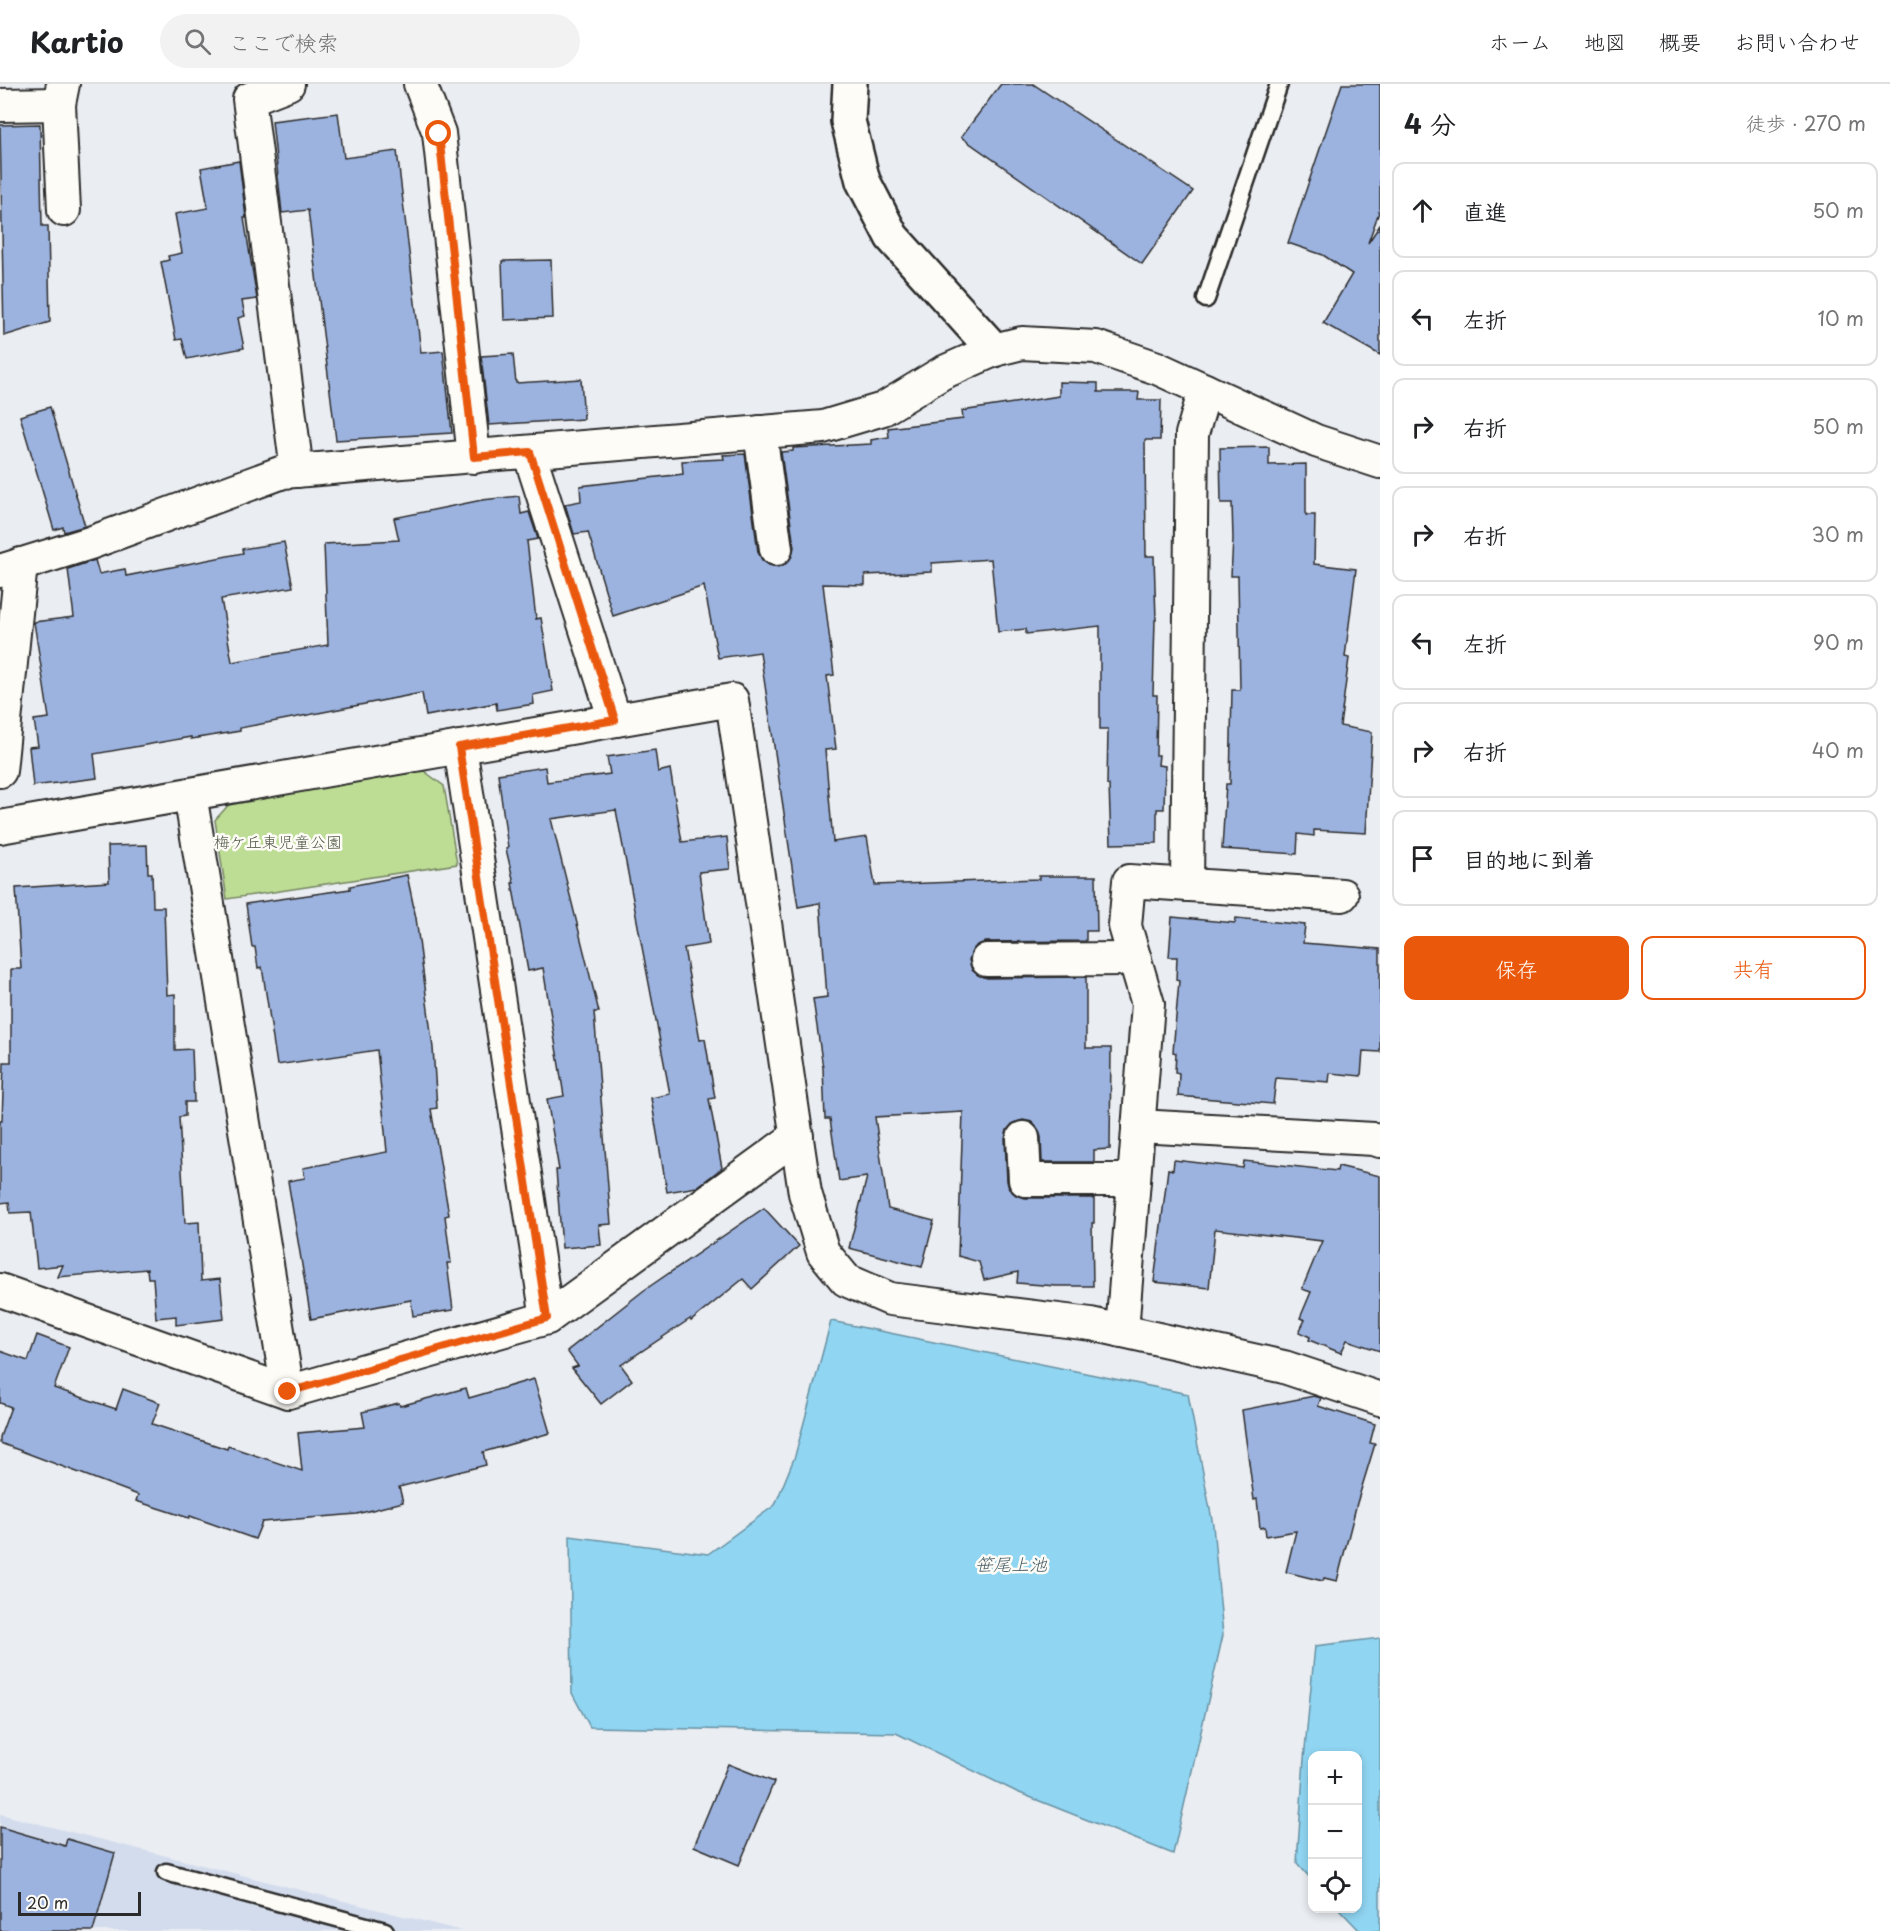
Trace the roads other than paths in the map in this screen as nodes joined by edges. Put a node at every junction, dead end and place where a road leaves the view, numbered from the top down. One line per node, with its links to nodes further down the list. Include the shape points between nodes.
1 (288, 84): 15 (street, via 249,99)
2 (420, 84): 13 (street, via 439,134)
3 (850, 84): 9 (street, via 848,121 863,181 892,237)
4 (1279, 84): 8 (lane)
5 (61, 94): 6 (street); 7 (street)
6 (0, 105)
7 (64, 210)
8 (1206, 299)
9 (994, 350): 10 (street, via 1022,343 1096,347); 11 (street, via 942,374 883,409 823,427)
10 (1205, 390): 14 (street, via 1316,441); 23 (street, via 1192,434)
11 (760, 432): 12 (street); 16 (street)
12 (530, 452): 13 (street); 18 (street)
13 (474, 457): 15 (street)
14 (1380, 462)
15 (297, 471): 17 (street, via 283,472 90,543)
16 (776, 549)
17 (10, 567): 20 (street)
18 (615, 720): 19 (street); 28 (street, via 732,700)
19 (459, 747): 21 (street); 33 (street)
20 (0, 771)
21 (190, 794): 22 (street); 35 (street)
22 (0, 827)
23 (1187, 885): 24 (street); 25 (street, via 1129,881 1125,926)
24 (1342, 895)
25 (1135, 959): 26 (street); 27 (street, via 1148,1004)
26 (987, 960)
27 (1138, 1126): 30 (street); 31 (street)
28 (797, 1136): 33 (street); 34 (street, via 805,1193 823,1252 846,1280 890,1299)
29 (1023, 1138): 31 (street, via 1025,1180)
30 (1380, 1141)
31 (1134, 1180): 34 (street)
32 (0, 1290): 35 (street)
33 (547, 1318): 35 (street)
34 (1122, 1331): 36 (street, via 1284,1367)
35 (288, 1392)
36 (1380, 1400)
37 (166, 1872): 38 (lane)
38 (385, 1931)

